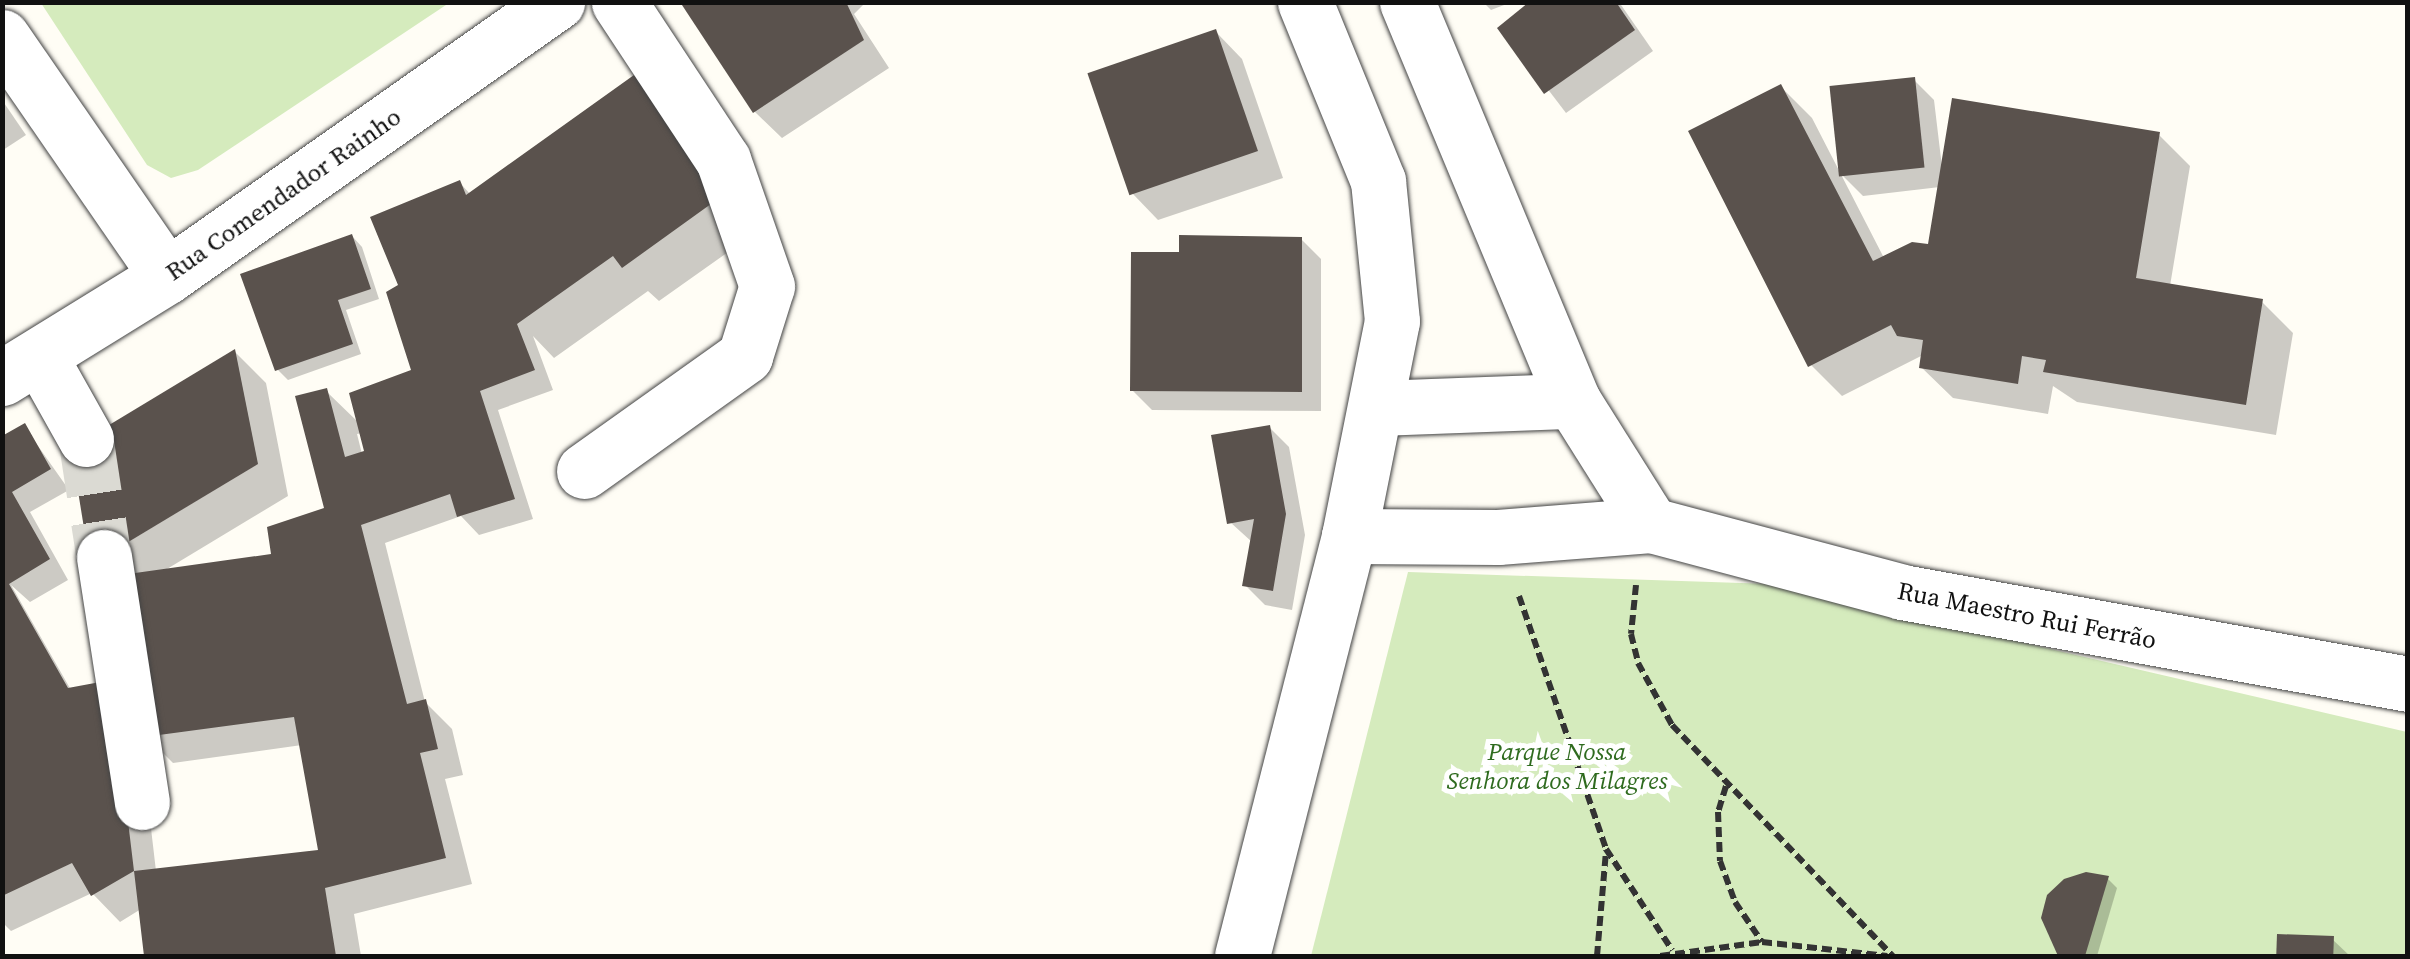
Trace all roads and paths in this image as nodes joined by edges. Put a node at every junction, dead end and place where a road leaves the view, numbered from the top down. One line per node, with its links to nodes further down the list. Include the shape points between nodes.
1 (557, 2): 6 (street, Rua Comendador Rainho)
2 (620, 2): 11 (street, via 723,160 767,286 745,356)
3 (1305, 2): 9 (street, via 1378,181 1392,321)
4 (1407, 2): 8 (street)
5 (2, 37): 6 (street)
6 (166, 276): 7 (street, Rua Comendador Rainho)
7 (21, 367): 10 (street)
8 (1573, 401): 9 (street); 12 (street)
9 (1378, 408): 13 (street)
10 (86, 439)
11 (584, 472)
12 (1650, 525): 14 (street, Rua Maestro Rui Ferrão); 16 (street, Rua Maestro Rui Ferrão, via 1902,592); 17 (path, via 1631,607 1638,662 1672,725)
13 (1349, 536): 14 (street, Rua Maestro Rui Ferrão); 22 (street)
14 (1498, 537): 19 (path)
15 (104, 557): 18 (street)
16 (2408, 684)
17 (1726, 786): 20 (path, via 1718,812 1720,861 1735,902); 25 (path)
18 (142, 802)
19 (1606, 849): 21 (path); 23 (path)
20 (1762, 942): 21 (path); 25 (path)
21 (1672, 950): 24 (path)
22 (1242, 956)
23 (1597, 956)
24 (1660, 956)
25 (1890, 956)

